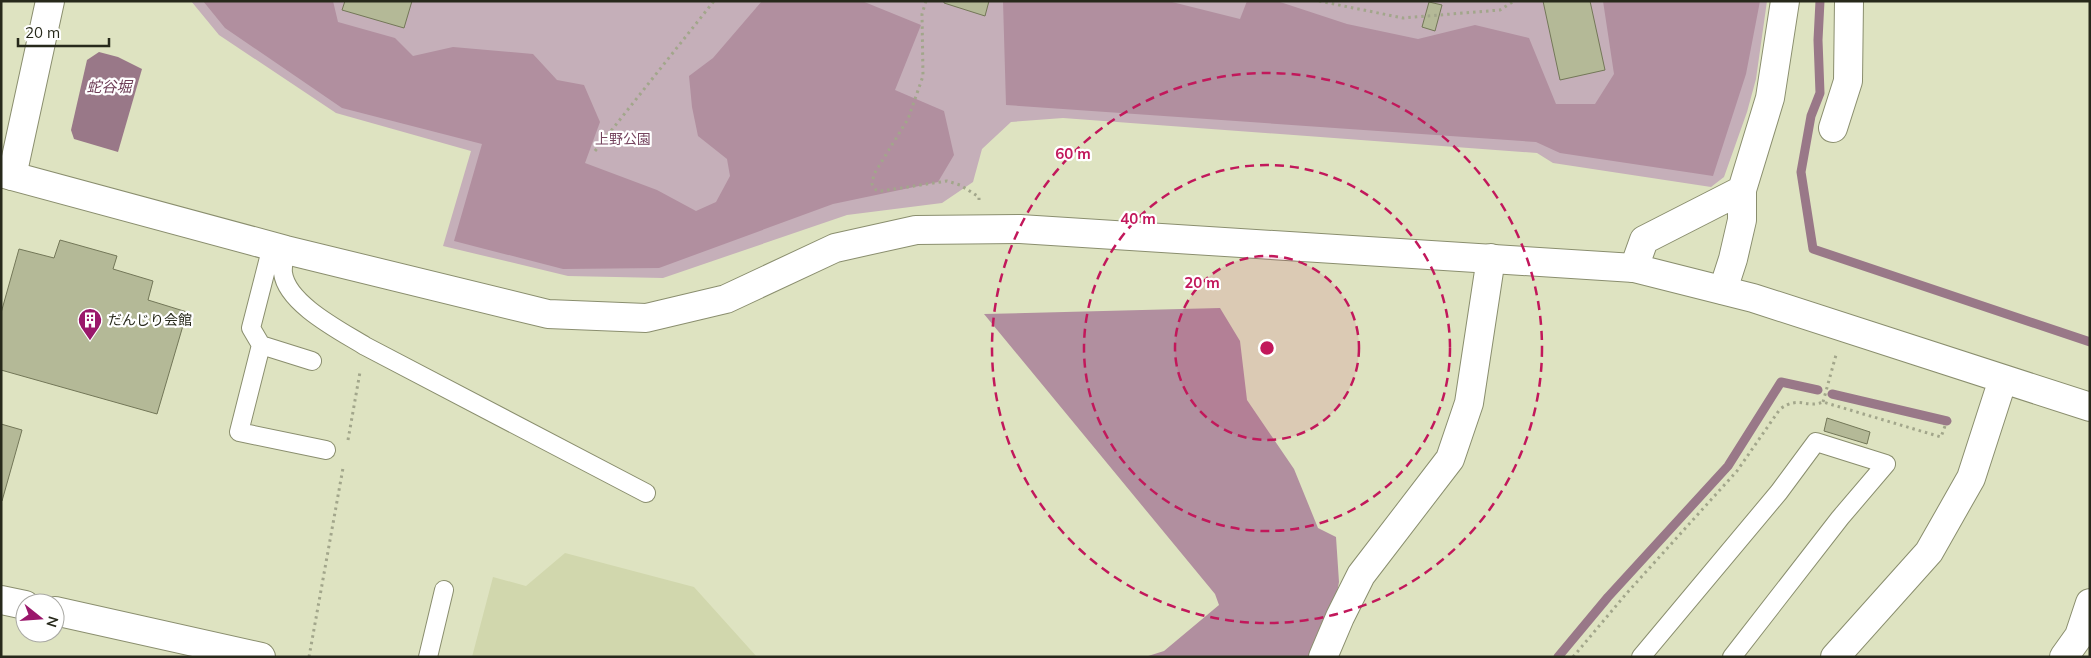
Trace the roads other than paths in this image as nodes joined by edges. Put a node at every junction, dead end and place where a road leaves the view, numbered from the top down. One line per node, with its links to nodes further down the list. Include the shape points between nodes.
1 (50, 1): 5 (street)
2 (1786, 1): 6 (street, via 1770,98)
3 (1850, 1): 4 (street, via 1848,81)
4 (1833, 128)
5 (7, 174): 7 (street)
6 (1742, 190): 9 (street, via 1644,240); 10 (street, via 1742,220)
7 (279, 248): 8 (street, via 548,314 646,318 726,299 836,248 916,230 1020,229); 11 (lane, via 251,328); 16 (lane, via 283,273 291,292 320,319 364,346)
8 (1491, 258): 9 (street); 24 (street, via 1469,403 1450,459 1361,575)
9 (1634, 268): 10 (street)
10 (1722, 290): 13 (street)
11 (261, 345): 12 (lane); 15 (lane, via 239,432)
12 (312, 361)
13 (2003, 379): 14 (street); 27 (street, via 1971,478 1929,552)
14 (2090, 408)
15 (326, 450)
16 (646, 493)
17 (444, 590): 23 (lane)
18 (1, 600): 19 (street)
19 (15, 603)
20 (2090, 603): 28 (street, via 2079,636)
21 (65, 613): 22 (street)
22 (262, 657)
23 (428, 657)
24 (1323, 657)
25 (1641, 657): 26 (lane, via 1773,500 1816,442 1886,464)
26 (1732, 657)
27 (1835, 657)
28 (2064, 657)

